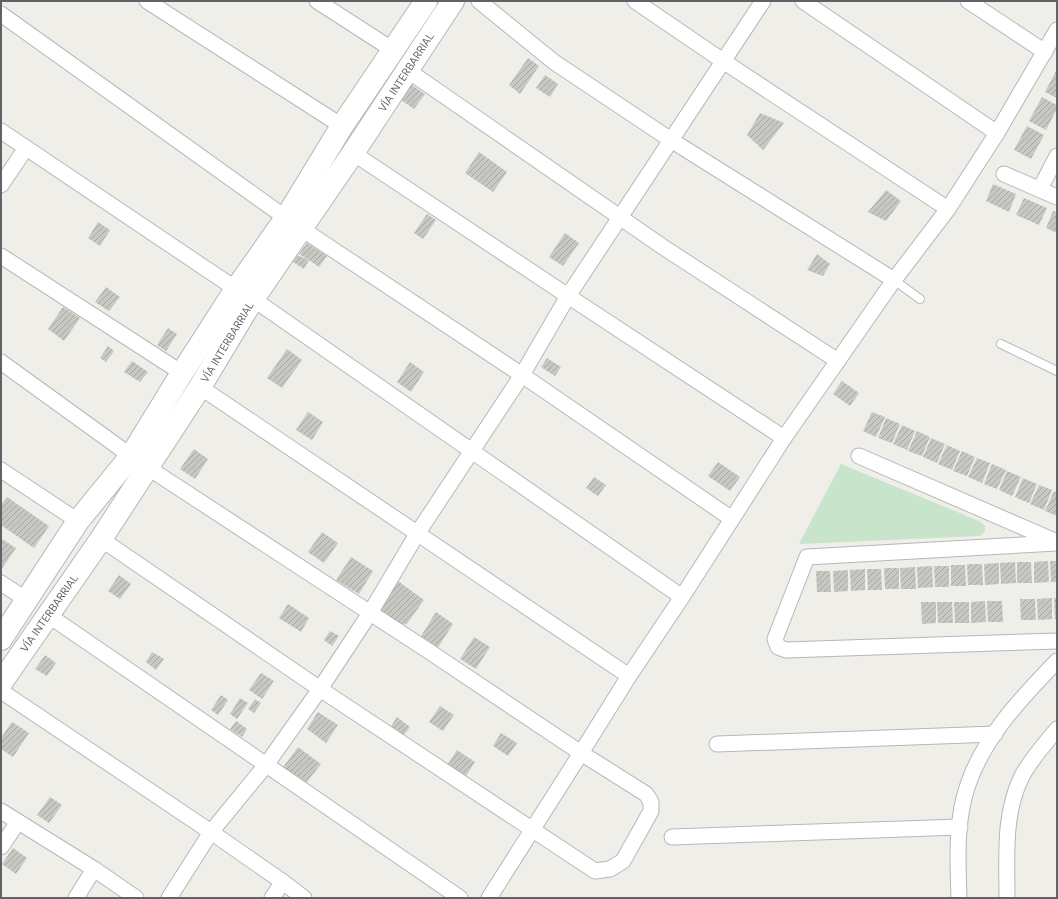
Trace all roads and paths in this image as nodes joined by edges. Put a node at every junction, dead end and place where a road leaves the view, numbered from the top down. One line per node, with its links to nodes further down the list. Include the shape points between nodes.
1 (147, 1): 16 (street)
2 (318, 1): 12 (street)
3 (426, 1): 12 (main road, VÍA INTERBARRIAL)
4 (453, 1): 15 (main road, VÍA INTERBARRIAL)
5 (479, 1): 19 (street, via 554,62)
6 (635, 1): 14 (street)
7 (763, 1): 14 (street)
8 (803, 1): 18 (street)
9 (968, 1): 13 (street)
10 (1, 14): 29 (street)
11 (1057, 30): 13 (street)
12 (393, 50): 16 (main road, VÍA INTERBARRIAL)
13 (1045, 52): 18 (street)
14 (723, 61): 19 (street); 27 (street)
15 (407, 70): 21 (main road, VÍA INTERBARRIAL); 28 (street)
16 (342, 126): 29 (main road, VÍA INTERBARRIAL)
17 (1, 131): 20 (street)
18 (997, 133): 27 (street)
19 (671, 140): 28 (street); 31 (street)
20 (26, 148): 24 (street); 32 (street)
21 (353, 153): 29 (main road, VÍA INTERBARRIAL); 33 (street)
22 (1057, 156): 25 (street)
23 (1004, 174): 25 (street)
24 (1, 185)
25 (1040, 189): 26 (street)
26 (1057, 197)
27 (948, 209): 31 (street)
28 (620, 217): 33 (street); 36 (street)
29 (294, 223): 32 (main road, VÍA INTERBARRIAL); 40 (street)
30 (1, 256): 39 (street)
31 (894, 280): 34 (lane); 36 (street)
32 (245, 294): 39 (main road, VÍA INTERBARRIAL); 41 (main road, VÍA INTERBARRIAL); 43 (street)
33 (568, 296): 40 (street); 42 (street)
34 (920, 299)
35 (1001, 344): 38 (lane)
36 (838, 361): 42 (street)
37 (1, 362): 45 (street)
38 (1057, 371)
39 (182, 373): 45 (main road, VÍA INTERBARRIAL)
40 (522, 375): 43 (street); 47 (street)
41 (200, 387): 45 (main road, VÍA INTERBARRIAL); 49 (street)
42 (784, 438): 47 (street)
43 (472, 450): 49 (street); 53 (street)
44 (859, 456): 51 (street)
45 (139, 461): 48 (main road, VÍA INTERBARRIAL); 50 (main road, VÍA INTERBARRIAL); 55 (street)
46 (1, 470): 48 (street)
47 (732, 519): 53 (street)
48 (78, 521): 54 (main road, VÍA INTERBARRIAL)
49 (417, 534): 55 (street); 60 (street)
50 (101, 539): 56 (main road, VÍA INTERBARRIAL); 62 (street)
51 (1057, 542): 58 (street, via 807,557 775,639 778,647 786,650)
52 (1, 583): 54 (street)
53 (682, 597): 60 (street)
54 (27, 600): 57 (main road, VÍA INTERBARRIAL)
55 (370, 613): 62 (street); 67 (street)
56 (48, 615): 61 (main road, VÍA INTERBARRIAL); 68 (street)
57 (1, 639)
58 (1057, 641)
59 (1057, 661): 65 (street, via 1018,703)
60 (629, 676): 67 (street)
61 (1, 683)
62 (320, 689): 68 (street); 72 (street)
63 (1, 691): 73 (street)
64 (1057, 729): 86 (street, via 1028,766 1012,800 1008,823)
65 (995, 734): 66 (street); 71 (street, via 969,782)
66 (717, 744)
67 (581, 754): 72 (street); 72 (street, via 646,794 651,802 651,811 623,861 610,869 595,870)
68 (266, 765): 73 (street); 83 (street)
69 (1, 811): 70 (street)
70 (18, 822): 75 (street); 76 (street)
71 (960, 827): 74 (street); 85 (street)
72 (532, 831): 84 (street)
73 (211, 832): 77 (street); 80 (street)
74 (672, 837)
75 (1, 848)
76 (94, 869): 78 (street); 79 (street)
77 (283, 882): 81 (street); 82 (street)
78 (76, 898)
79 (136, 898)
80 (169, 898)
81 (272, 898)
82 (304, 898)
83 (460, 898)
84 (489, 898)
85 (959, 898)
86 (1008, 898)

